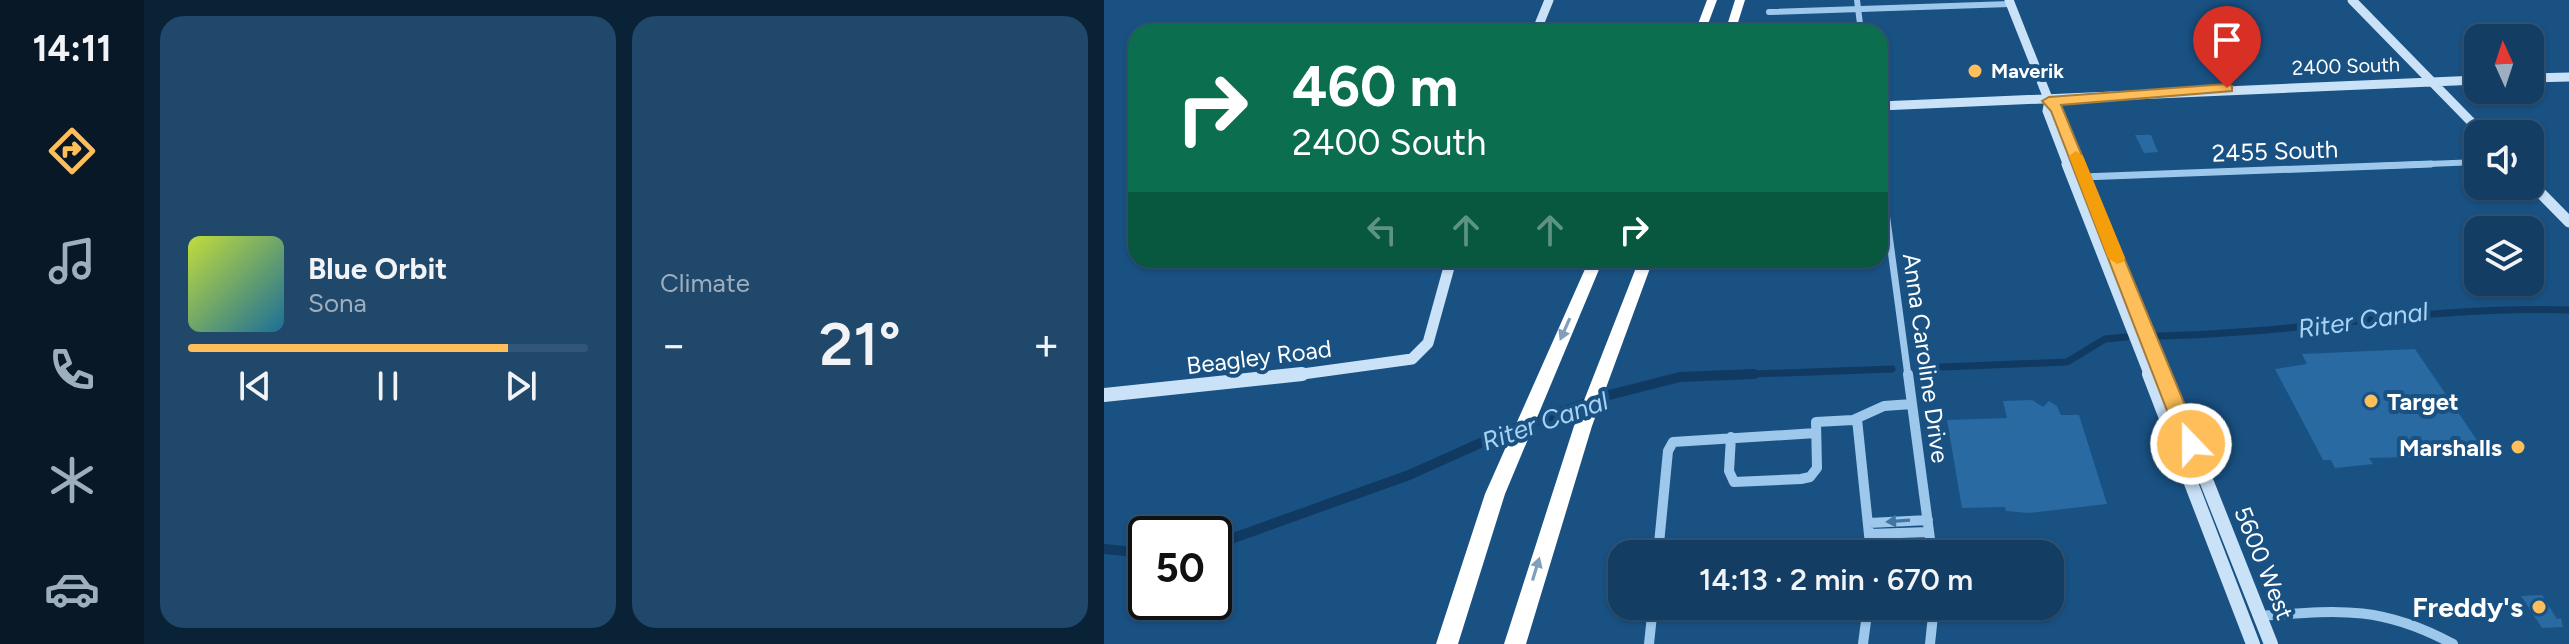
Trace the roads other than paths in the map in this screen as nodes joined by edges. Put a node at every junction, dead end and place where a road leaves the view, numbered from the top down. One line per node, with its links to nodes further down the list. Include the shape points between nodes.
1 (1549, 0): 10 (street)
2 (1697, 0): 11 (highway)
3 (1712, 0): 12 (highway)
4 (1740, 0): 13 (highway)
5 (2352, 0): 18 (street)
6 (2009, 2): 7 (street); 19 (street, 5600 West)
7 (1933, 3): 8 (street)
8 (1857, 4): 9 (street); 14 (street)
9 (1769, 12)
10 (1539, 24)
11 (1695, 24)
12 (1703, 24)
13 (1732, 24)
14 (1860, 24)
15 (2569, 77): 16 (street)
16 (2544, 78)
17 (2464, 80): 18 (street, 2400 South)
18 (2432, 81): 19 (street, 2400 South); 21 (street)
19 (2049, 101): 20 (street, 2400 South); 23 (street, 5600 West, via 2047,111)
20 (1888, 106)
21 (2470, 120)
22 (2464, 163): 23 (street, 2455 South)
23 (2079, 177): 41 (street, 5600 West); 41 (street, 5600 West, via 2206,521 2222,542)
24 (2544, 196): 25 (street)
25 (2569, 222)
26 (1888, 227): 31 (street, Anna Caroline Drive)
27 (1449, 268): 30 (street, Beagley Road, via 1428,343 1418,356 1246,382)
28 (1592, 268): 45 (highway, one-way to 45, via 1513,450)
29 (1643, 268): 46 (highway, one-way to 29, via 1583,426)
30 (1104, 395)
31 (1912, 404): 32 (street, via 1880,407); 35 (street, Anna Caroline Drive)
32 (1857, 419): 33 (street); 36 (street)
33 (1816, 428): 34 (street); 34 (street, via 1817,467 1808,479 1732,480)
34 (1731, 437): 38 (street, via 1673,442)
35 (1928, 520): 36 (street, one-way to 36); 37 (street, Anna Caroline Drive)
36 (1870, 529): 37 (street); 39 (street)
37 (1929, 532): 40 (street, Anna Caroline Drive)
38 (1659, 540)
39 (1870, 540)
40 (1930, 540)
41 (2251, 616): 50 (street, 5600 West); 51 (street); 52 (street, 5600 West); 53 (street, via 2382,612 2415,622)
42 (1652, 620): 47 (street)
43 (1866, 620): 48 (street)
44 (1933, 620): 49 (street)
45 (1447, 644)
46 (1515, 644)
47 (1649, 644)
48 (1863, 644)
49 (1930, 644)
50 (2253, 644)
51 (2261, 644)
52 (2271, 644)
53 (2453, 644)

